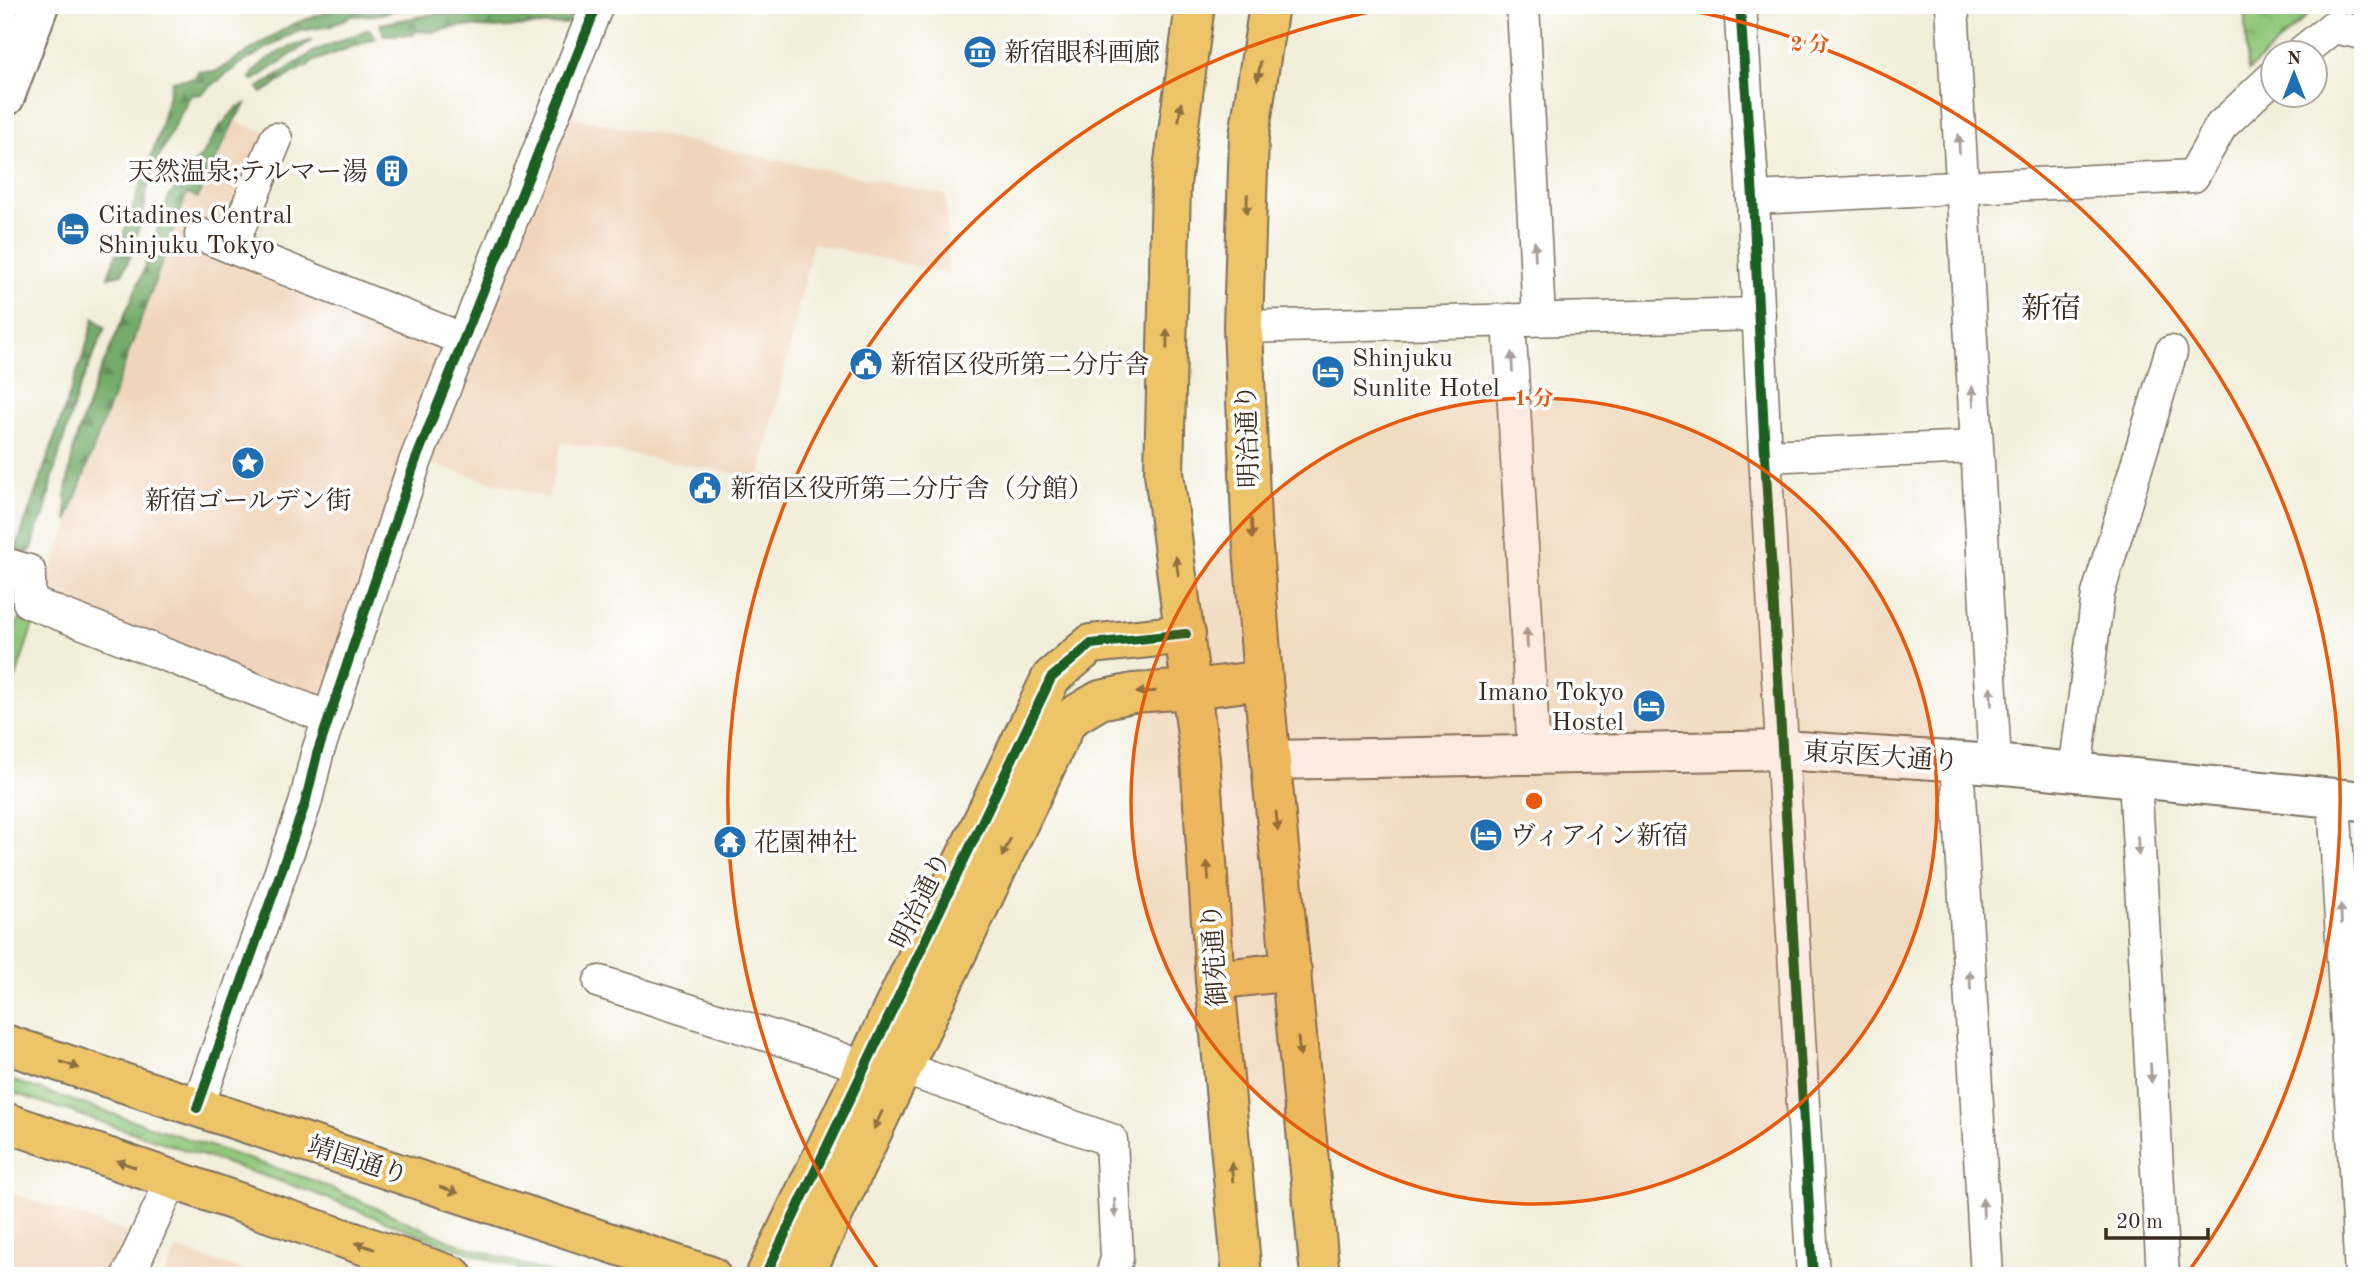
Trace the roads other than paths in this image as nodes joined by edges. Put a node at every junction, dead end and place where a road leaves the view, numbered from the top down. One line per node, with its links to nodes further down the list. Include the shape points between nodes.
1 (39, 5): 11 (street)
2 (597, 5): 20 (street)
3 (1195, 5): 25 (main road, one-way to 3, via 1164,473 1171,184)
4 (1269, 5): 19 (main road, 明治通り, one-way to 19, via 1249,136)
5 (1523, 5): 18 (street, one-way to 5)
6 (1740, 5): 14 (street)
7 (1952, 5): 13 (street, one-way to 7)
8 (2363, 33): 9 (street, via 2333,27)
9 (2319, 38)
10 (2260, 88): 13 (street, via 2221,126 2193,176)
11 (5, 97)
12 (276, 139): 16 (street)
13 (1962, 186): 14 (street); 22 (street, one-way to 13)
14 (1754, 198): 17 (street)
15 (201, 235): 16 (street)
16 (231, 247): 20 (street)
17 (1759, 314): 18 (street); 23 (street)
18 (1524, 320): 19 (street); 30 (street, one-way to 18)
19 (1243, 327): 26 (main road, 明治通り, one-way to 26)
20 (462, 340): 28 (street, via 415,463)
21 (2171, 352): 34 (street, via 2098,594)
22 (1976, 447): 23 (street); 33 (street, one-way to 22)
23 (1765, 456): 29 (street)
24 (21, 579): 28 (street)
25 (1186, 634): 27 (main road, 御苑通り); 41 (main road, 明治通り, via 1091,644 1051,678)
26 (1263, 680): 27 (main road); 31 (main road)
27 (1192, 689): 38 (main road, 御苑通り, one-way to 27); 42 (main road, one-way to 42, via 1100,700 1068,719)
28 (329, 718): 43 (street, via 305,804)
29 (1783, 750): 30 (street, 東京医大通り); 32 (street, 東京医大通り); 54 (street)
30 (1534, 755): 31 (street, 東京医大通り)
31 (1271, 760): 37 (main road, one-way to 37)
32 (1957, 761): 33 (street, 東京医大通り); 55 (street, one-way to 32)
33 (1995, 764): 34 (street, 東京医大通り)
34 (2075, 772): 35 (street, 東京医大通り)
35 (2135, 778): 36 (street, 東京医大通り); 56 (street, one-way to 56)
36 (2348, 800): 57 (street, one-way to 36)
37 (1292, 971): 38 (main road); 53 (main road, one-way to 53)
38 (1215, 979): 52 (main road, 御苑通り, one-way to 38)
39 (600, 982): 41 (street)
40 (5, 1044): 43 (main road, 靖国通り, one-way to 43)
41 (865, 1068): 49 (main road, 明治通り)
42 (902, 1068): 50 (main road, one-way to 50); 51 (street, one-way to 51, via 1111,1140 1117,1258)
43 (197, 1108): 48 (main road, 靖国通り, one-way to 48)
44 (5, 1122): 45 (main road, one-way to 44)
45 (172, 1180): 46 (street); 47 (main road, one-way to 45)
46 (128, 1276)
47 (453, 1276)
48 (711, 1276)
49 (765, 1276)
50 (804, 1276)
51 (1112, 1276)
52 (1242, 1276)
53 (1320, 1276)
54 (1813, 1276)
55 (1987, 1276)
56 (2163, 1276)
57 (2361, 1276)

